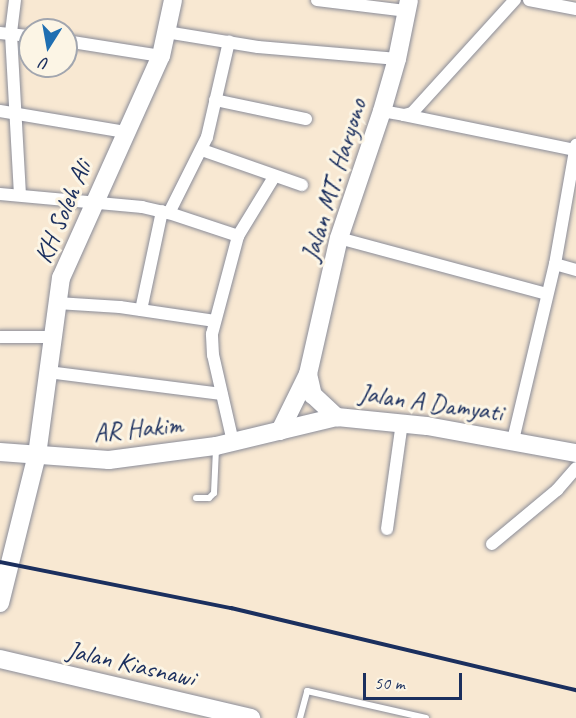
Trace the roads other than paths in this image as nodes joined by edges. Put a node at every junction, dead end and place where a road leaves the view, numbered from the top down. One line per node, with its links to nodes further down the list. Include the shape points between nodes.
1 (15, 0): 9 (street)
2 (173, 0): 8 (street, KH Soleh Ali)
3 (316, 0): 7 (street)
4 (514, 0): 18 (street, via 415,111)
5 (529, 0): 6 (street)
6 (568, 5)
7 (408, 6): 13 (street, Jalan MT. Haryono)
8 (166, 32): 10 (street); 12 (street, KH Soleh Ali)
9 (5, 33): 17 (street)
10 (229, 42): 13 (street); 14 (street)
11 (78, 43): 12 (street)
12 (161, 56): 20 (street, KH Soleh Ali)
13 (397, 59): 16 (street, Jalan MT. Haryono)
14 (215, 100): 19 (street); 22 (street)
15 (0, 111): 17 (street)
16 (382, 111): 18 (street); 31 (street, Jalan MT. Haryono)
17 (16, 112): 20 (street); 27 (street)
18 (404, 115): 23 (street)
19 (306, 119)
20 (125, 132): 28 (street, KH Soleh Ali)
21 (576, 145): 23 (street)
22 (202, 150): 24 (street); 29 (street)
23 (575, 150): 32 (street)
24 (274, 177): 25 (street); 30 (street)
25 (302, 185)
26 (0, 194): 27 (street)
27 (20, 195): 28 (street)
28 (94, 202): 29 (street); 35 (street, KH Soleh Ali, via 67,262)
29 (165, 212): 30 (street); 36 (street)
30 (238, 236): 37 (street)
31 (339, 238): 34 (street); 41 (street, Jalan MT. Haryono)
32 (555, 264): 33 (street); 34 (street)
33 (576, 270)
34 (547, 294): 46 (street)
35 (57, 303): 36 (street); 39 (street, KH Soleh Ali)
36 (141, 310): 37 (street)
37 (215, 321): 42 (street, via 211,347)
38 (0, 337): 39 (street)
39 (53, 337): 40 (street, KH Soleh Ali)
40 (48, 372): 42 (street); 50 (street, KH Soleh Ali)
41 (308, 374): 43 (street, via 313,395); 45 (street, Jalan MT. Haryono)
42 (222, 394): 47 (street)
43 (337, 417): 44 (street, Jalan A Damyati); 45 (street, Jalan A Damyati)
44 (402, 422): 46 (street, Jalan A Damyati); 53 (street)
45 (280, 431): 47 (street, AR Hakim)
46 (513, 440): 49 (street, Jalan A Damyati)
47 (224, 444): 50 (street, AR Hakim, via 109,460); 52 (lane, via 214,493 209,498)
48 (0, 452): 50 (street, AR Hakim)
49 (576, 453)
50 (37, 455): 55 (street, KH Soleh Ali)
51 (576, 468): 54 (street, via 557,490)
52 (196, 498)
53 (387, 529)
54 (492, 544)
55 (0, 603)
56 (0, 659): 58 (street, Jalan Kiasnawi)
57 (415, 717): 59 (lane, via 307,692); 60 (lane)
58 (251, 718)
59 (300, 718)
60 (426, 718)

